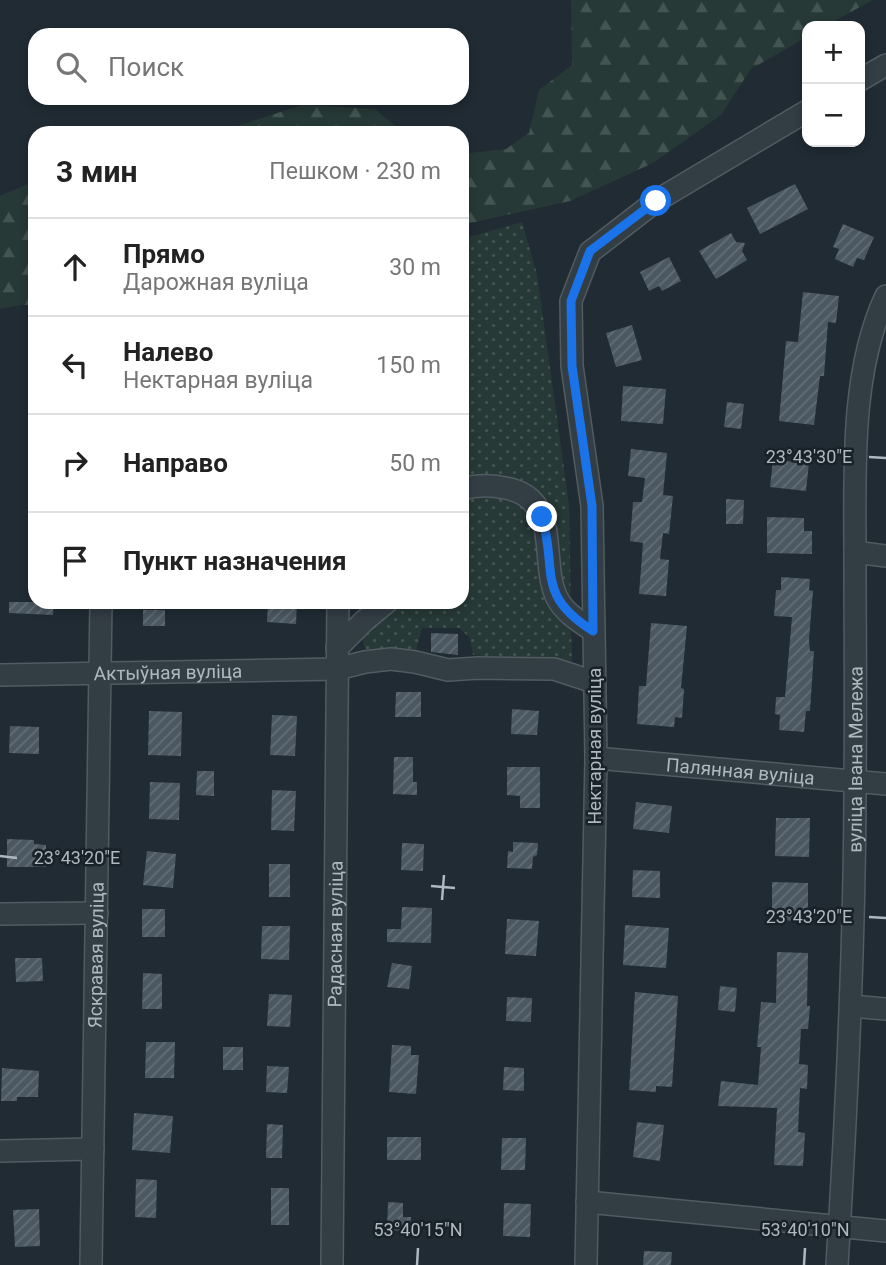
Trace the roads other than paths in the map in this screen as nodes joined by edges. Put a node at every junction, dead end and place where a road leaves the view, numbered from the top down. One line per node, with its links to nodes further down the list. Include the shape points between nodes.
1 (886, 65): 2 (street)
2 (865, 77)
3 (802, 114): 12 (street, Нектарная вуліца, via 656,201 590,251 571,301 572,366 592,506)
4 (886, 296): 5 (street, вуліца Івана Мележа)
5 (880, 321): 7 (street, вуліца Івана Мележа, via 864,374 858,428)
6 (469, 488): 12 (street, via 516,490 535,505 546,530 558,601)
7 (855, 552): 8 (street); 18 (street, вуліца Івана Мележа)
8 (886, 556)
9 (101, 609): 15 (street, Яскравая вуліца)
10 (338, 609): 13 (street, Радасная вуліца)
11 (379, 609): 13 (street, via 364,621)
12 (593, 631): 16 (street, Нектарная вуліца)
13 (337, 659): 15 (street, Актыўная вуліца); 16 (street, Актыўная вуліца, via 391,659 448,670 554,669); 30 (street, Радасная вуліца)
14 (0, 675): 15 (street, Актыўная вуліца)
15 (100, 675): 20 (street, Яскравая вуліца)
16 (594, 682): 17 (street, Нектарная вуліца)
17 (596, 758): 18 (street, Палянная вуліца); 26 (street, Нектарная вуліца)
18 (855, 781): 19 (street, Палянная вуліца); 22 (street, вуліца Івана Мележа)
19 (886, 784)
20 (97, 913): 21 (street); 24 (street, Яскравая вуліца)
21 (0, 914)
22 (851, 1006): 23 (street); 27 (street, вуліца Івана Мележа)
23 (886, 1009)
24 (93, 1149): 25 (street); 29 (street, Яскравая вуліца)
25 (0, 1150)
26 (587, 1202): 27 (street); 31 (street, Нектарная вуліца)
27 (839, 1228): 28 (street); 32 (street, вуліца Івана Мележа)
28 (886, 1231)
29 (91, 1265)
30 (332, 1265)
31 (586, 1265)
32 (837, 1265)

